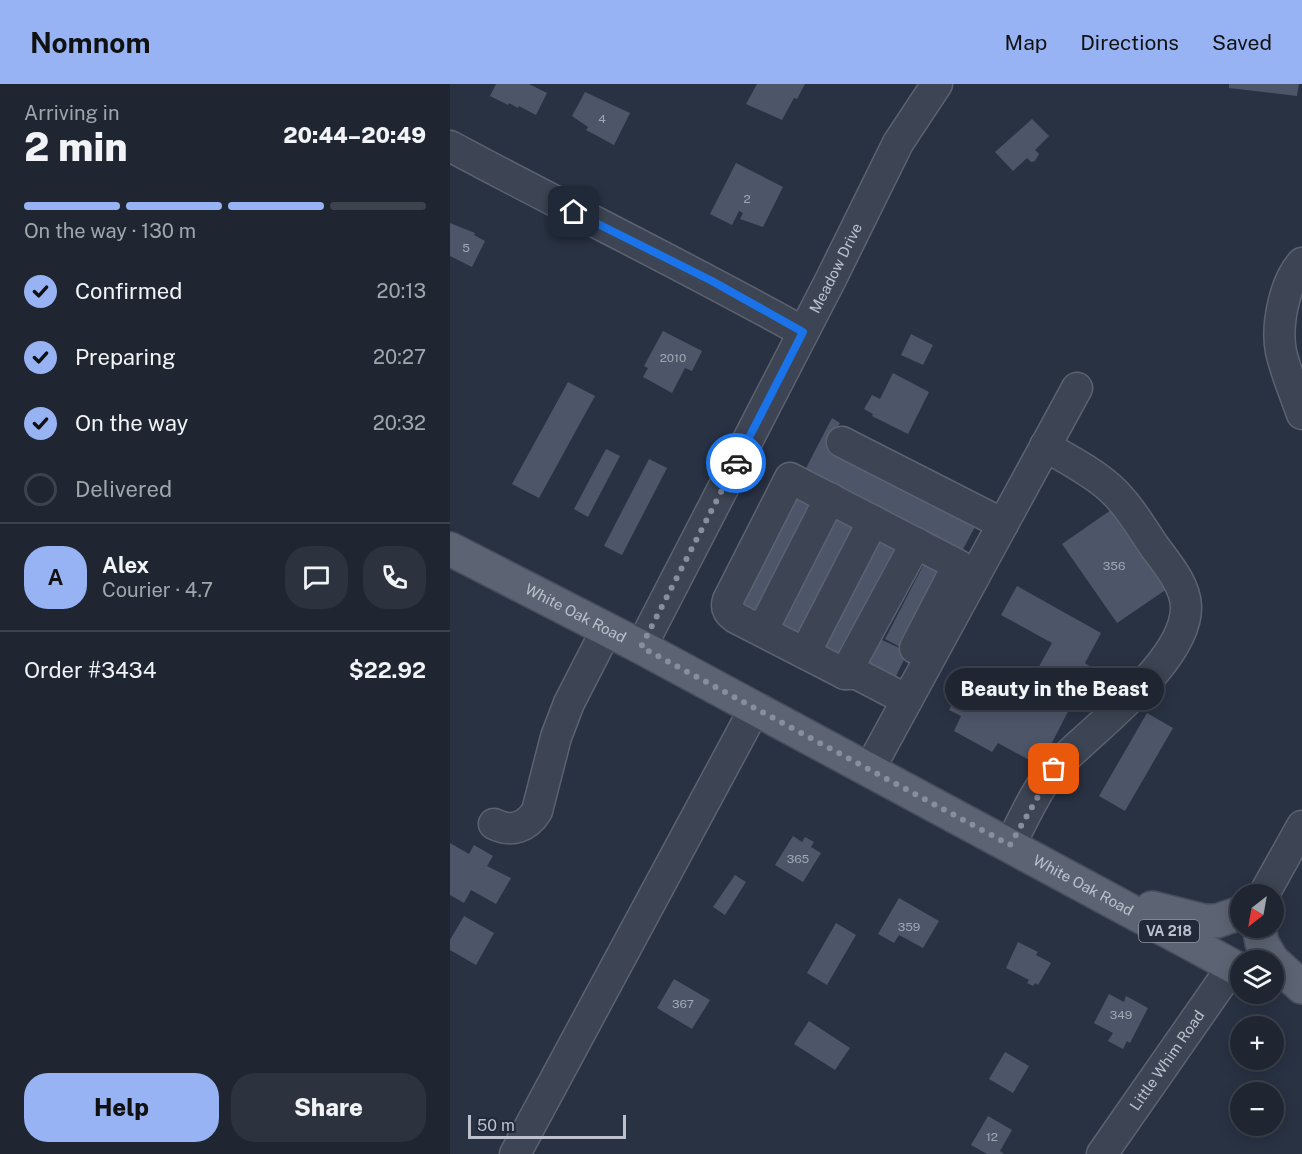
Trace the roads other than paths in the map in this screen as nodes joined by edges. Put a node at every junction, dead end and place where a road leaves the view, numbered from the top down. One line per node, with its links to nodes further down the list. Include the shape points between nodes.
1 (936, 84): 4 (street, Meadow Drive, via 898,143)
2 (450, 146): 4 (street)
3 (1302, 263): 5 (street, via 1290,279 1282,309 1280,344)
4 (803, 332): 17 (street, Meadow Drive)
5 (1293, 365): 7 (street)
6 (1077, 388): 9 (street)
7 (1302, 414)
8 (842, 442): 12 (street)
9 (1045, 446): 12 (street); 26 (street, via 1094,476 1123,502 1176,576 1186,606 1171,648 1155,673 1049,776)
10 (830, 498): 11 (street); 16 (street); 16 (street, via 790,478 726,606 731,615)
11 (873, 521): 13 (street); 19 (street)
12 (1003, 524): 21 (street)
13 (916, 543): 18 (street, via 958,565); 20 (street)
14 (450, 549): 15 (main road, White Oak Road / VA 218)
15 (607, 629): 17 (main road, White Oak Road / VA 218); 24 (street, via 569,702 537,811 521,827 509,829)
16 (762, 631): 19 (street)
17 (641, 647): 22 (main road, White Oak Road / VA 218)
18 (915, 648)
19 (805, 653): 20 (street)
20 (845, 674): 21 (street, via 857,674)
21 (907, 700): 23 (street)
22 (755, 708): 23 (main road, White Oak Road / VA 218); 36 (street)
23 (869, 770): 26 (main road, White Oak Road / VA 218)
24 (494, 824)
25 (1302, 826): 27 (street)
26 (1010, 845): 28 (main road, White Oak Road / VA 218)
27 (1270, 884)
28 (1104, 896): 29 (main road, via 1204,921); 30 (main road, White Oak Road / VA 218)
29 (1230, 916)
30 (1230, 964)
31 (1284, 971): 33 (main road)
32 (1230, 978): 37 (street, Little Whim Road)
33 (1302, 987)
34 (1284, 994): 35 (main road)
35 (1302, 1004)
36 (515, 1154)
37 (1102, 1154)

